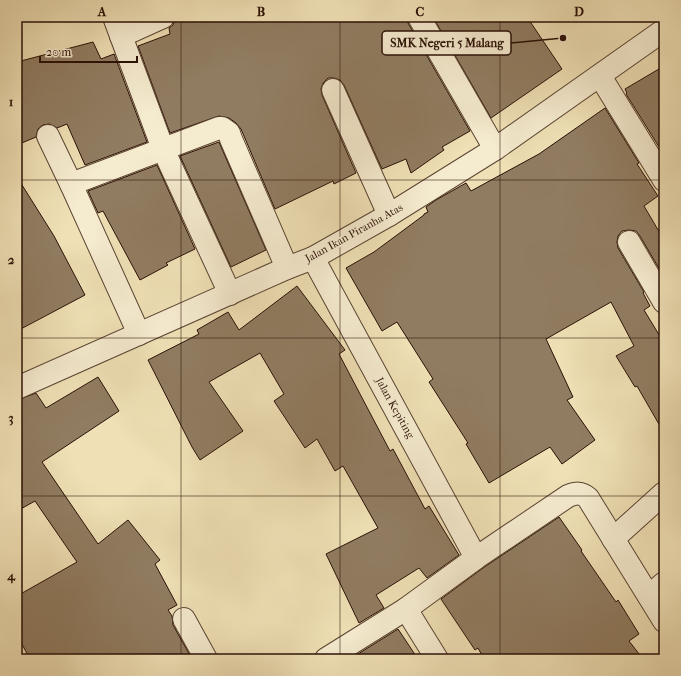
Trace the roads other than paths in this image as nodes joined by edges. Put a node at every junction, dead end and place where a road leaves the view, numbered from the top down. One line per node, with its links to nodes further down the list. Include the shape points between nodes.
1 (162, 17): 3 (street)
2 (419, 17): 9 (street)
3 (118, 27): 8 (street)
4 (664, 30): 5 (street, Jalan Ikan Piranha Atas)
5 (600, 76): 9 (street, Jalan Ikan Piranha Atas); 10 (street)
6 (333, 90): 12 (street)
7 (48, 136): 11 (street)
8 (163, 149): 11 (street); 15 (street, via 219,128 225,129 232,139); 16 (street)
9 (495, 149): 12 (street, Jalan Ikan Piranha Atas)
10 (664, 180)
11 (71, 184): 18 (street)
12 (389, 215): 14 (street, Jalan Ikan Piranha Atas)
13 (629, 242): 17 (street)
14 (313, 258): 15 (street, Jalan Ikan Piranha Atas); 22 (street, Jalan Kepiting)
15 (287, 268): 16 (street, Jalan Ikan Piranha Atas)
16 (230, 294): 18 (street, Jalan Ikan Piranha Atas)
17 (664, 302)
18 (139, 334): 19 (street, Jalan Ikan Piranha Atas)
19 (17, 388)
20 (664, 493): 21 (street)
21 (614, 539): 22 (street, via 588,498 576,493); 23 (street)
22 (476, 558): 24 (street)
23 (656, 589): 26 (street)
24 (406, 609): 28 (street); 29 (street)
25 (184, 619): 27 (street)
26 (664, 621)
27 (206, 659)
28 (326, 659)
29 (437, 659)

